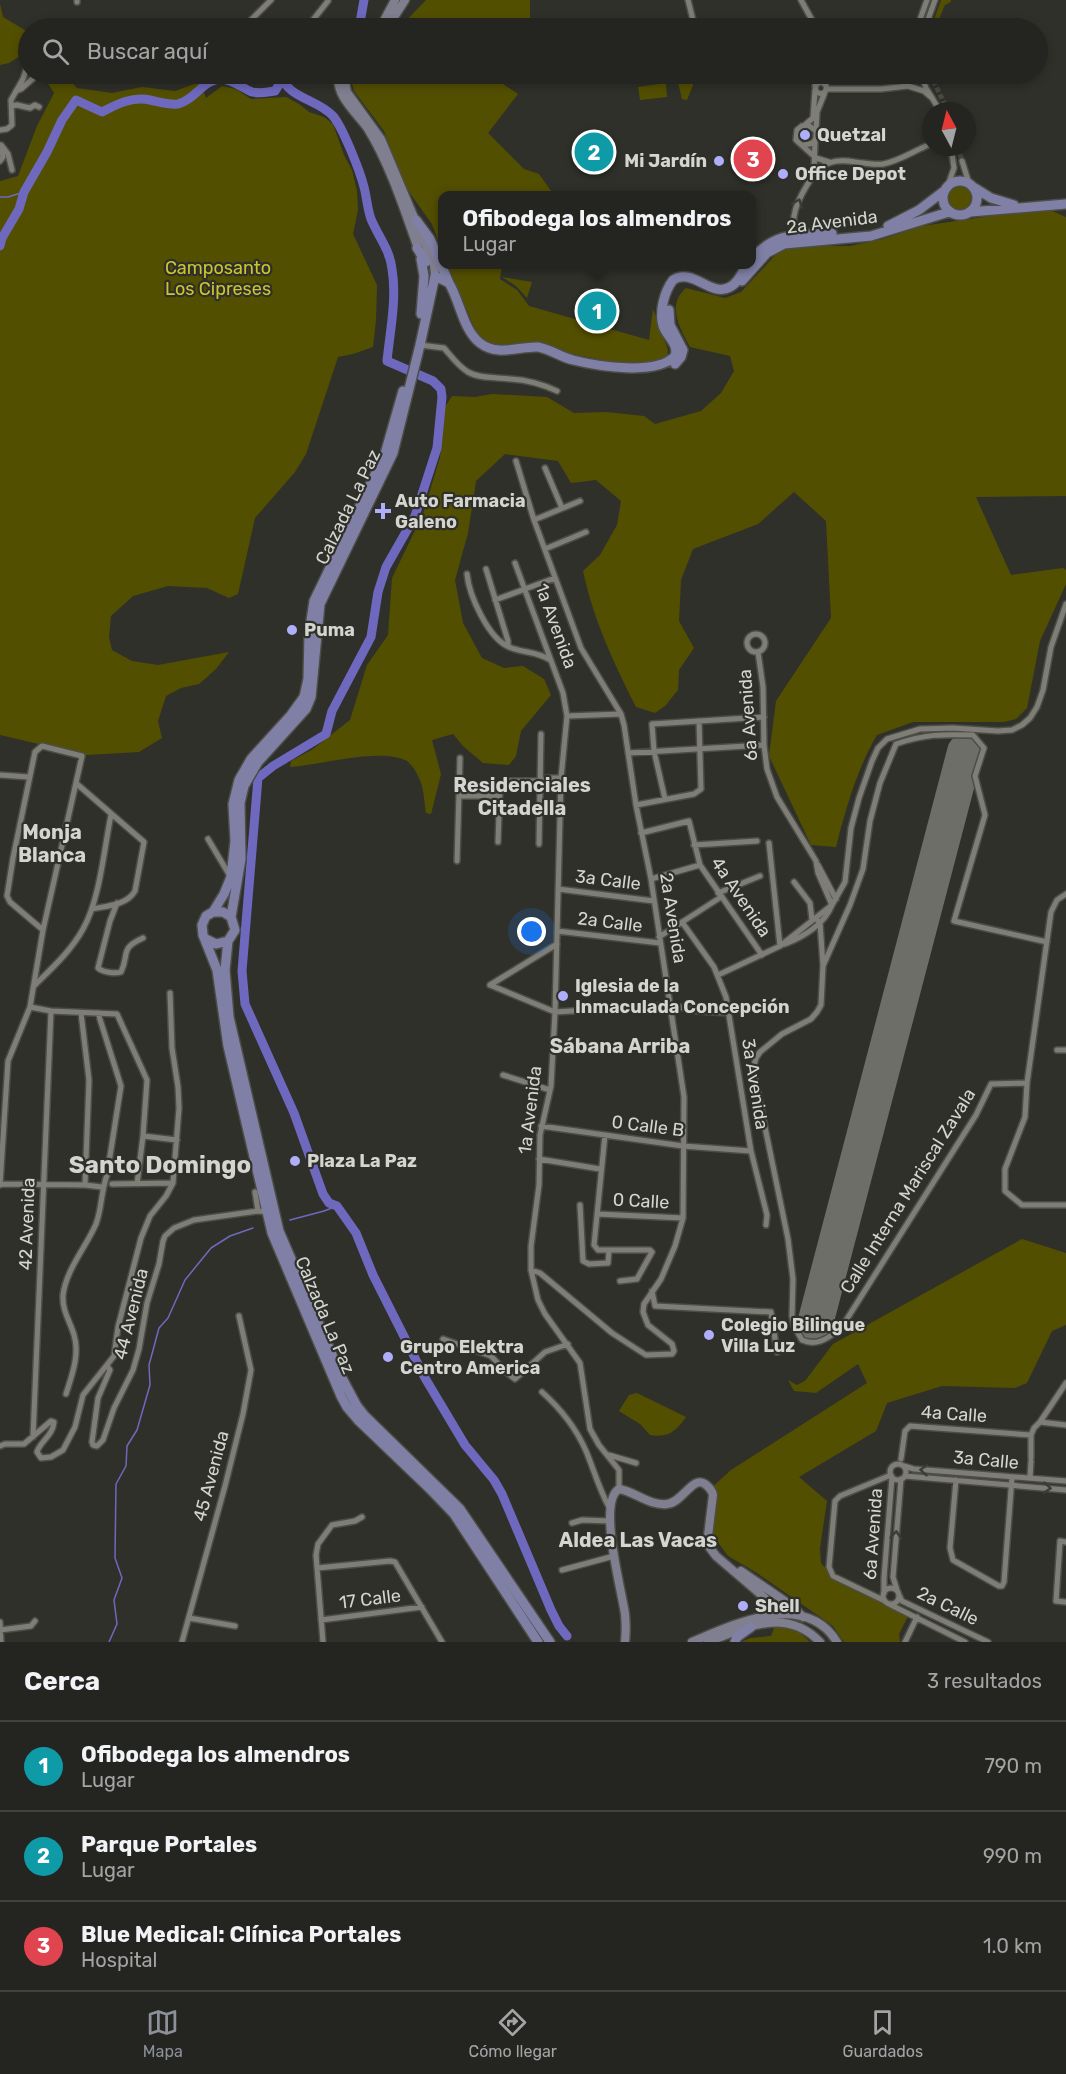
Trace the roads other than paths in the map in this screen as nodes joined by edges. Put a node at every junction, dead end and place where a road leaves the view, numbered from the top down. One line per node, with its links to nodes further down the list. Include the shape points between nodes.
1 (271, 0): 9 (street)
2 (395, 0): 11 (main road)
3 (405, 0): 12 (main road)
4 (688, 0): 13 (street)
5 (801, 0): 14 (street)
6 (927, 0): 15 (street)
7 (935, 0): 16 (street)
8 (328, 2): 10 (street)
9 (253, 18)
10 (315, 18)
11 (385, 18)
12 (393, 18)
13 (692, 18)
14 (811, 18)
15 (921, 18)
16 (928, 18)
17 (20, 84): 28 (street)
18 (27, 84): 28 (street)
19 (339, 84): 57 (main road, Calzada La Paz, via 375,141)
20 (346, 84): 55 (main road, Calzada La Paz, via 381,139)
21 (816, 84): 26 (street)
22 (818, 84): 26 (street)
23 (821, 84): 27 (street)
24 (823, 84): 27 (street)
25 (925, 84): 29 (street)
26 (815, 88): 27 (street, via 820,94); 33 (street, via 813,118)
27 (825, 89): 29 (street, via 908,86); 35 (street, via 817,112)
28 (16, 90): 31 (street)
29 (931, 97): 30 (street)
30 (934, 102)
31 (12, 106): 32 (street); 34 (street, via 11,128)
32 (39, 107)
33 (805, 125): 35 (street); 38 (street, via 795,136)
34 (0, 130)
35 (816, 131): 36 (street)
36 (815, 141): 38 (street); 41 (street)
37 (1, 145): 42 (street); 45 (street)
38 (804, 145): 41 (street)
39 (922, 148): 43 (street, via 886,164)
40 (952, 156): 46 (street)
41 (816, 158): 43 (street); 47 (street)
42 (0, 161)
43 (831, 162): 47 (street)
44 (962, 162): 48 (street)
45 (12, 170)
46 (953, 171): 48 (street); 50 (street)
47 (814, 173): 56 (street, one-way to 47, via 795,212)
48 (966, 173): 49 (street)
49 (972, 185): 50 (main road, via 958,180); 52 (main road, via 1001,202); 54 (main road, via 976,203)
50 (946, 188): 53 (main road, via 942,200); 56 (main road, 2a Avenida, via 919,210 881,228)
51 (1066, 204): 52 (main road)
52 (1025, 208): 54 (main road)
53 (949, 212): 54 (main road); 61 (main road, 2a Avenida, via 878,235 783,244)
54 (970, 212)
55 (416, 220): 59 (main road); 65 (main road, Calzada La Paz, via 434,265)
56 (795, 235): 58 (main road, 2a Avenida, via 772,241)
57 (417, 248): 60 (main road, Calzada La Paz); 65 (main road, via 424,256 430,280)
58 (756, 254)
59 (438, 258)
60 (421, 259): 68 (main road, Calzada La Paz, via 423,304)
61 (756, 265)
62 (443, 269): 66 (main road)
63 (744, 269): 66 (main road, via 732,286 724,289 685,276 673,280 666,293 662,320 676,352 667,363 645,367 580,361 541,348 487,347 473,336)
64 (752, 269): 65 (main road, 2a Avenida, via 727,292 679,283 668,317 683,353 674,365 635,372 571,365 536,352 506,356 484,352 469,341 447,291)
65 (434, 280): 66 (main road); 67 (main road, Calzada La Paz)
66 (449, 283)
67 (420, 345): 68 (main road, Calzada La Paz); 70 (street, via 444,348 470,373 544,385)
68 (414, 361): 69 (main road, Calzada La Paz)
69 (408, 386): 118 (main road, Calzada La Paz, via 385,454 314,601 304,697 238,780 233,804 235,841); 129 (main road, Calzada La Paz, via 385,473 320,604 309,704 258,762 244,786 240,803 242,859)
70 (557, 391)
71 (516, 461): 75 (street, 2a Avenida)
72 (545, 468): 74 (street)
73 (580, 501): 74 (street)
74 (562, 508): 75 (street)
75 (534, 520): 77 (street, 2a Avenida)
76 (586, 532): 77 (street)
77 (545, 549): 81 (street, 2a Avenida)
78 (515, 563): 82 (street, 1a Avenida)
79 (486, 569): 83 (street)
80 (466, 574): 85 (street, via 475,604 489,628)
81 (555, 578): 82 (street); 88 (street, 2a Avenida, via 581,648)
82 (525, 589): 83 (street); 87 (street, 1a Avenida)
83 (495, 600): 85 (street)
84 (1066, 604): 125 (street, via 1051,647 1038,707 1022,725 999,731 920,729 887,739 878,748 851,828 845,882)
85 (508, 646): 87 (street)
86 (758, 652): 90 (street, 6a Avenida)
87 (550, 660): 89 (street, 1a Avenida)
88 (621, 714): 89 (street); 96 (street, 2a Avenida)
89 (567, 716): 101 (street, 1a Avenida)
90 (764, 717): 91 (street); 93 (street, 6a Avenida)
91 (699, 721): 94 (street); 95 (street, via 652,724)
92 (541, 734): 100 (street)
93 (764, 745): 94 (street); 125 (street, 6a Avenida, via 777,797 816,861)
94 (700, 748): 95 (street); 105 (street, via 701,789)
95 (654, 751): 96 (street); 105 (street)
96 (628, 753): 106 (street, 2a Avenida)
97 (460, 758): 103 (street)
98 (0, 775): 99 (street)
99 (29, 777): 102 (street, via 35,752 42,746 82,756); 133 (street, via 7,896)
100 (539, 781): 101 (street, via 547,778); 104 (street, via 508,781 500,786); 113 (street)
101 (561, 782): 121 (street, 1a Avenida)
102 (77, 784): 107 (street); 133 (street)
103 (460, 796): 104 (street); 115 (street)
104 (498, 796): 111 (street)
105 (665, 799): 106 (street)
106 (636, 805): 108 (street, 2a Avenida)
107 (111, 815): 126 (street, via 144,843 135,891 129,899); 127 (street)
108 (641, 833): 114 (street, 4a Avenida, via 689,821); 119 (street, 2a Avenida)
109 (208, 839): 118 (street)
110 (757, 841): 114 (street)
111 (498, 842)
112 (769, 843): 141 (street)
113 (539, 844)
114 (694, 845): 116 (street, 4a Avenida)
115 (457, 861)
116 (700, 865): 119 (street, 3a Calle); 123 (street, 4a Avenida)
117 (760, 876): 123 (street, 2a Calle)
118 (231, 877): 128 (main road, Calzada La Paz)
119 (651, 879): 124 (street, 2a Avenida)
120 (794, 882): 130 (street, via 810,903)
121 (558, 889): 124 (street, 3a Calle); 134 (street, 1a Avenida)
122 (1066, 894): 139 (street, via 1053,906)
123 (719, 895): 131 (street, 2a Calle); 142 (street, 4a Avenida)
124 (654, 900): 137 (street, 2a Avenida)
125 (834, 902): 130 (street); 132 (street)
126 (117, 903): 127 (street); 135 (street, via 97,964 99,969 121,972 126,949)
127 (92, 909): 145 (street, via 72,946)
128 (213, 912): 129 (main road); 136 (main road, via 202,925)
129 (231, 917): 138 (main road, via 235,930)
130 (813, 918): 132 (street); 141 (street)
131 (682, 922): 137 (street, 2a Calle); 144 (street, 3a Avenida)
132 (820, 923): 141 (street); 143 (street)
133 (43, 930): 145 (street)
134 (557, 931): 137 (street, 2a Calle); 140 (street, 1a Avenida)
135 (143, 938)
136 (206, 939): 138 (main road, via 216,945); 179 (main road, Calzada La Paz, via 217,970 228,1046)
137 (659, 940): 147 (street, 2a Avenida)
138 (228, 941): 243 (main road, Calzada La Paz, via 225,970 229,1017 279,1231 342,1378 364,1415 460,1509)
139 (1047, 942): 143 (street, Calle Interna Mariscal Zavala, via 954,921 985,815 975,776 984,748 973,735 920,736 896,744 892,751 870,820 863,869); 159 (street)
140 (557, 944): 151 (street, 1a Avenida); 151 (street, 2a Calle, via 490,985)
141 (780, 946): 142 (street)
142 (762, 955): 144 (street)
143 (823, 966): 159 (street, Calle Interna Mariscal Zavala, via 818,1012 760,1052 753,1069 788,1239 792,1316 802,1340 823,1340 845,1322 976,1115 990,1084)
144 (718, 975): 153 (street, 3a Avenida)
145 (34, 986): 148 (street)
146 (170, 993): 164 (street, 44 Avenida, via 178,1087)
147 (670, 1005): 151 (street); 153 (street); 165 (street, 2a Avenida, via 684,1097)
148 (30, 1007): 149 (street); 157 (street)
149 (51, 1011): 152 (street); 171 (street, 42 Avenida)
150 (98, 1012): 152 (street); 163 (street, via 117,1014 147,1080); 175 (street, via 121,1086)
151 (555, 1012): 160 (street, 1a Avenida)
152 (81, 1013): 174 (street, via 88,1080)
153 (729, 1013): 166 (street, 3a Avenida)
154 (1057, 1050): 155 (street)
155 (1066, 1050)
156 (0, 1061): 157 (street)
157 (8, 1061): 169 (street)
158 (503, 1075): 160 (street)
159 (1027, 1083): 178 (street, via 1025,1116 1005,1169 1005,1191 1022,1205)
160 (550, 1090): 161 (street, 1a Avenida)
161 (541, 1126): 162 (street, 0 Calle B); 167 (street, 1a Avenida)
162 (605, 1135): 165 (street, 0 Calle B); 168 (street)
163 (143, 1136): 164 (street); 173 (street)
164 (177, 1140): 170 (street, 44 Avenida)
165 (683, 1146): 166 (street, 0 Calle B); 181 (street, 2a Avenida)
166 (752, 1151): 182 (street, 3a Avenida)
167 (539, 1159): 168 (street); 184 (street, 1a Avenida)
168 (600, 1169): 180 (street)
169 (0, 1182): 171 (street)
170 (173, 1183): 173 (street); 191 (street, 44 Avenida, via 150,1216 141,1238 114,1356)
171 (43, 1184): 174 (street); 198 (street, 42 Avenida)
172 (112, 1184): 173 (street)
173 (137, 1184)
174 (85, 1185): 175 (street)
175 (102, 1187): 194 (street, via 96,1223 64,1289 64,1310 76,1347)
176 (255, 1192): 179 (street)
177 (580, 1204): 183 (street, via 583,1261 608,1263)
178 (1066, 1205)
179 (262, 1211): 191 (street, 44 Avenida, via 194,1220 165,1236 133,1371 97,1446 92,1442 98,1398 110,1370); 242 (main road, Calzada La Paz, via 347,1407 448,1507)
180 (597, 1214): 181 (street, 0 Calle); 183 (street, via 594,1245 598,1250)
181 (683, 1218): 186 (street, 2a Avenida, via 675,1246)
182 (766, 1225)
183 (609, 1250): 185 (street, via 652,1250 637,1279)
184 (531, 1270): 186 (street, 2a Avenida, via 540,1273 612,1333 646,1354 669,1355 674,1351 672,1344 648,1325 643,1312); 189 (street, 1a Avenida, via 538,1300)
185 (620, 1281)
186 (652, 1291): 190 (street, via 655,1306 771,1312)
187 (239, 1316): 231 (street, 45 Avenida, via 251,1370 230,1467)
188 (443, 1339): 189 (street, via 491,1356 515,1378 545,1352)
189 (568, 1344): 200 (street, 1a Avenida, via 579,1363 590,1429)
190 (777, 1353)
191 (107, 1365): 198 (street, 44 Avenida, via 83,1395 75,1427 63,1450 45,1459 38,1455 37,1449 53,1430 54,1422 49,1421)
192 (1066, 1383): 195 (street)
193 (542, 1392): 213 (street, via 572,1427)
194 (66, 1394)
195 (1040, 1422): 196 (street); 197 (street)
196 (1066, 1425)
197 (1031, 1436): 201 (street, 4a Calle, via 910,1426 905,1431); 207 (street)
198 (33, 1437): 199 (street, via 24,1444)
199 (0, 1446)
200 (608, 1455): 202 (street); 211 (street, 1a Avenida, via 619,1470)
201 (901, 1459)
202 (636, 1463)
203 (904, 1466): 204 (street, via 893,1466); 205 (street, 3a Calle, one-way to 203); 206 (street)
204 (891, 1476): 206 (street); 223 (street, 6a Avenida); 224 (street, 2a Calle, via 837,1499 830,1572)
205 (1012, 1477): 207 (street, 3a Calle); 210 (street)
206 (903, 1478): 208 (street, 3a Calle); 222 (street, 6a Avenida, one-way to 206, via 893,1577)
207 (1030, 1478): 209 (street, 3a Calle)
208 (956, 1480): 210 (street, 3a Calle); 210 (street, via 951,1557 955,1563 1002,1586)
209 (1066, 1481)
210 (1012, 1485): 212 (street, 3a Calle, one-way to 212)
211 (619, 1489): 213 (main road, via 613,1493); 219 (main road, via 643,1500 669,1504 695,1483 704,1483 713,1495 707,1544)
212 (1066, 1490)
213 (609, 1507): 215 (main road)
214 (362, 1517): 220 (street, via 332,1525 316,1548)
215 (610, 1521): 216 (street); 218 (main road)
216 (572, 1523)
217 (1063, 1542): 225 (street, via 1056,1601)
218 (614, 1556): 221 (street); 244 (main road, via 625,1615)
219 (721, 1560): 228 (main road, via 765,1598 767,1605); 229 (main road, via 759,1582)
220 (317, 1569): 226 (street, via 393,1561); 232 (street)
221 (562, 1570)
222 (898, 1592): 223 (street, via 889,1589); 224 (street, via 896,1602); 227 (street, 2a Calle, via 902,1601)
223 (884, 1593): 224 (street, 6a Avenida)
224 (887, 1602): 230 (street, 2a Calle)
225 (1066, 1602)
226 (422, 1607): 232 (street, 17 Calle); 241 (street)
227 (920, 1610): 230 (street); 252 (street, 2a Calle)
228 (761, 1616): 229 (main road); 245 (main road)
229 (803, 1617): 249 (main road, via 827,1629)
230 (916, 1617): 250 (street); 251 (street, 2a Calle)
231 (189, 1618): 235 (street); 239 (street, 45 Avenida)
232 (321, 1620): 240 (street)
233 (35, 1621): 237 (street, via 31,1626)
234 (0, 1622): 237 (street)
235 (235, 1626)
236 (752, 1627): 246 (main road); 247 (main road); 248 (main road, via 776,1622 793,1624)
237 (0, 1630): 238 (street)
238 (2, 1642)
239 (182, 1642)
240 (323, 1642)
241 (442, 1642)
242 (538, 1642)
243 (549, 1642)
244 (625, 1642)
245 (692, 1642)
246 (708, 1642)
247 (735, 1642)
248 (820, 1642)
249 (837, 1642)
250 (905, 1642)
251 (965, 1642)
252 (988, 1642)

